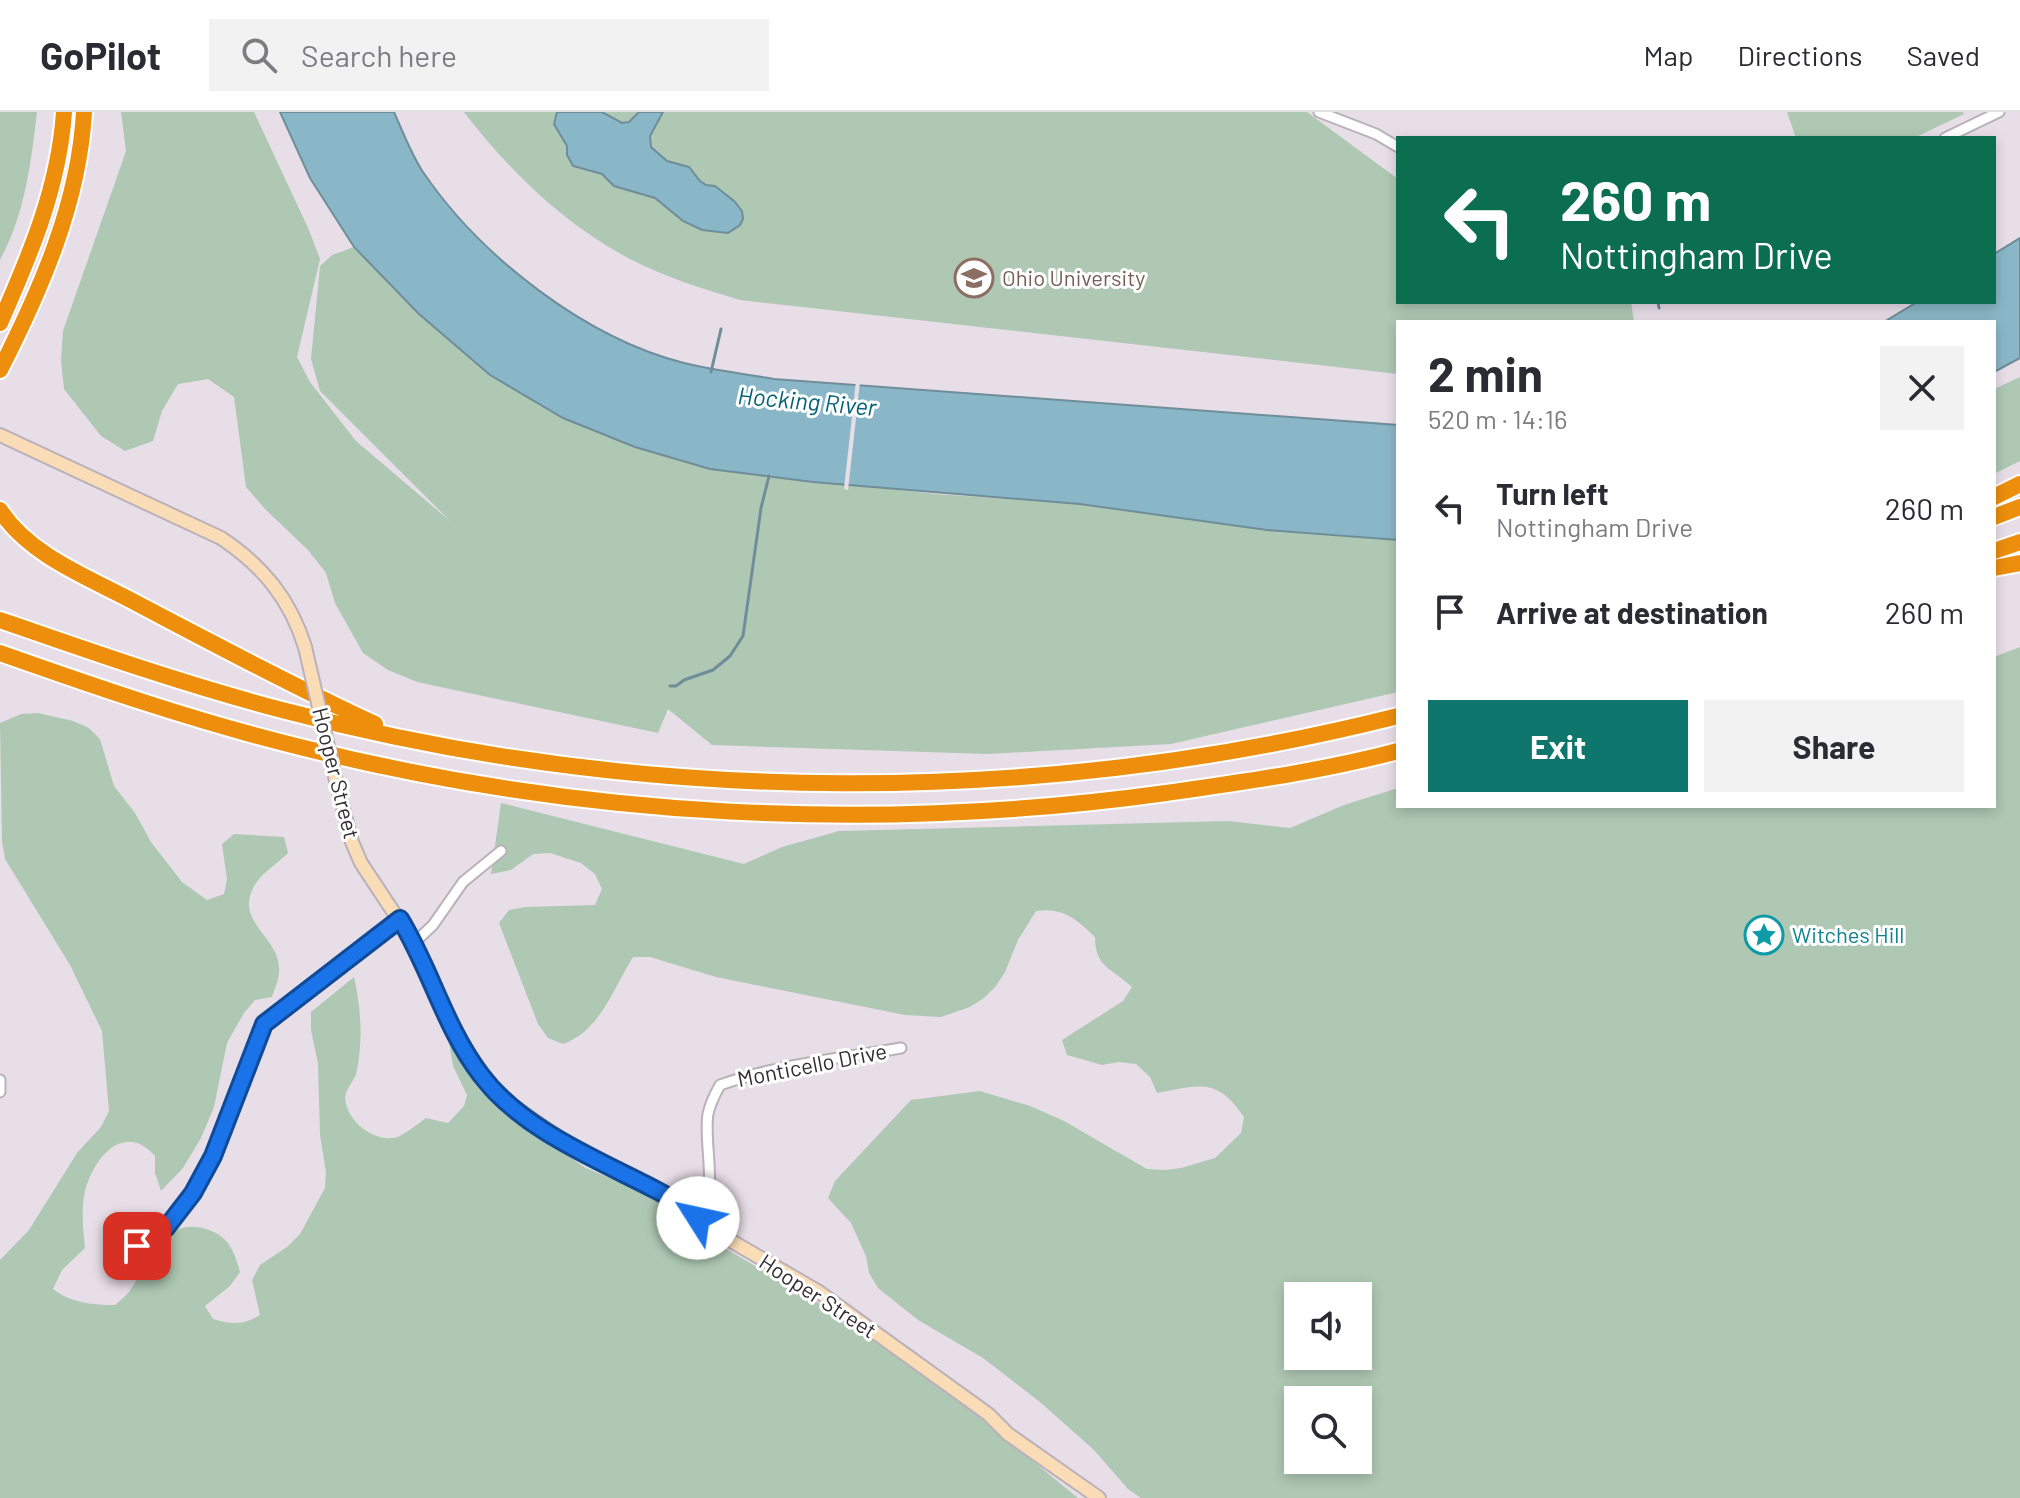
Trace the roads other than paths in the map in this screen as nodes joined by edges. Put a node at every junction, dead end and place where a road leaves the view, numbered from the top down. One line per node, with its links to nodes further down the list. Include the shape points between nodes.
1 (64, 112): 7 (highway, via 47,205)
2 (84, 112): 8 (highway, via 66,215)
3 (1319, 112): 6 (street)
4 (1999, 112): 5 (street)
5 (1949, 136)
6 (1396, 146)
7 (0, 323)
8 (17, 337): 9 (highway); 10 (highway)
9 (0, 370)
10 (0, 387)
11 (0, 435): 27 (street, Hooper Street, bridge, via 221,538 259,567 299,627 352,842)
12 (2020, 484): 13 (highway)
13 (1996, 496)
14 (2020, 507): 16 (highway)
15 (0, 510): 24 (highway, via 19,533 62,563 274,676)
16 (1996, 516)
17 (2020, 542): 18 (highway)
18 (1996, 550)
19 (2020, 563): 20 (highway)
20 (1996, 568)
21 (0, 620): 24 (highway, via 227,694)
22 (0, 653): 25 (highway, via 185,716 362,761 545,794 735,812 921,815 1099,802)
23 (1396, 716): 24 (highway, via 1162,762 982,779 878,782 674,776 532,760)
24 (405, 738)
25 (1396, 751)
26 (501, 851): 28 (street, via 463,882)
27 (400, 919): 28 (street, Hooper Street); 33 (street, via 269,1018 213,1156 185,1206 166,1228)
28 (414, 943): 32 (street, Hooper Street, via 455,1036 501,1098 580,1152 661,1192)
29 (901, 1048): 32 (street, Monticello Drive, via 755,1072 720,1085 708,1112 709,1192 706,1211)
30 (0, 1080): 31 (street)
31 (0, 1092)
32 (698, 1218): 34 (street, Hooper Street, via 819,1292)
33 (118, 1257)
34 (1099, 1498)

